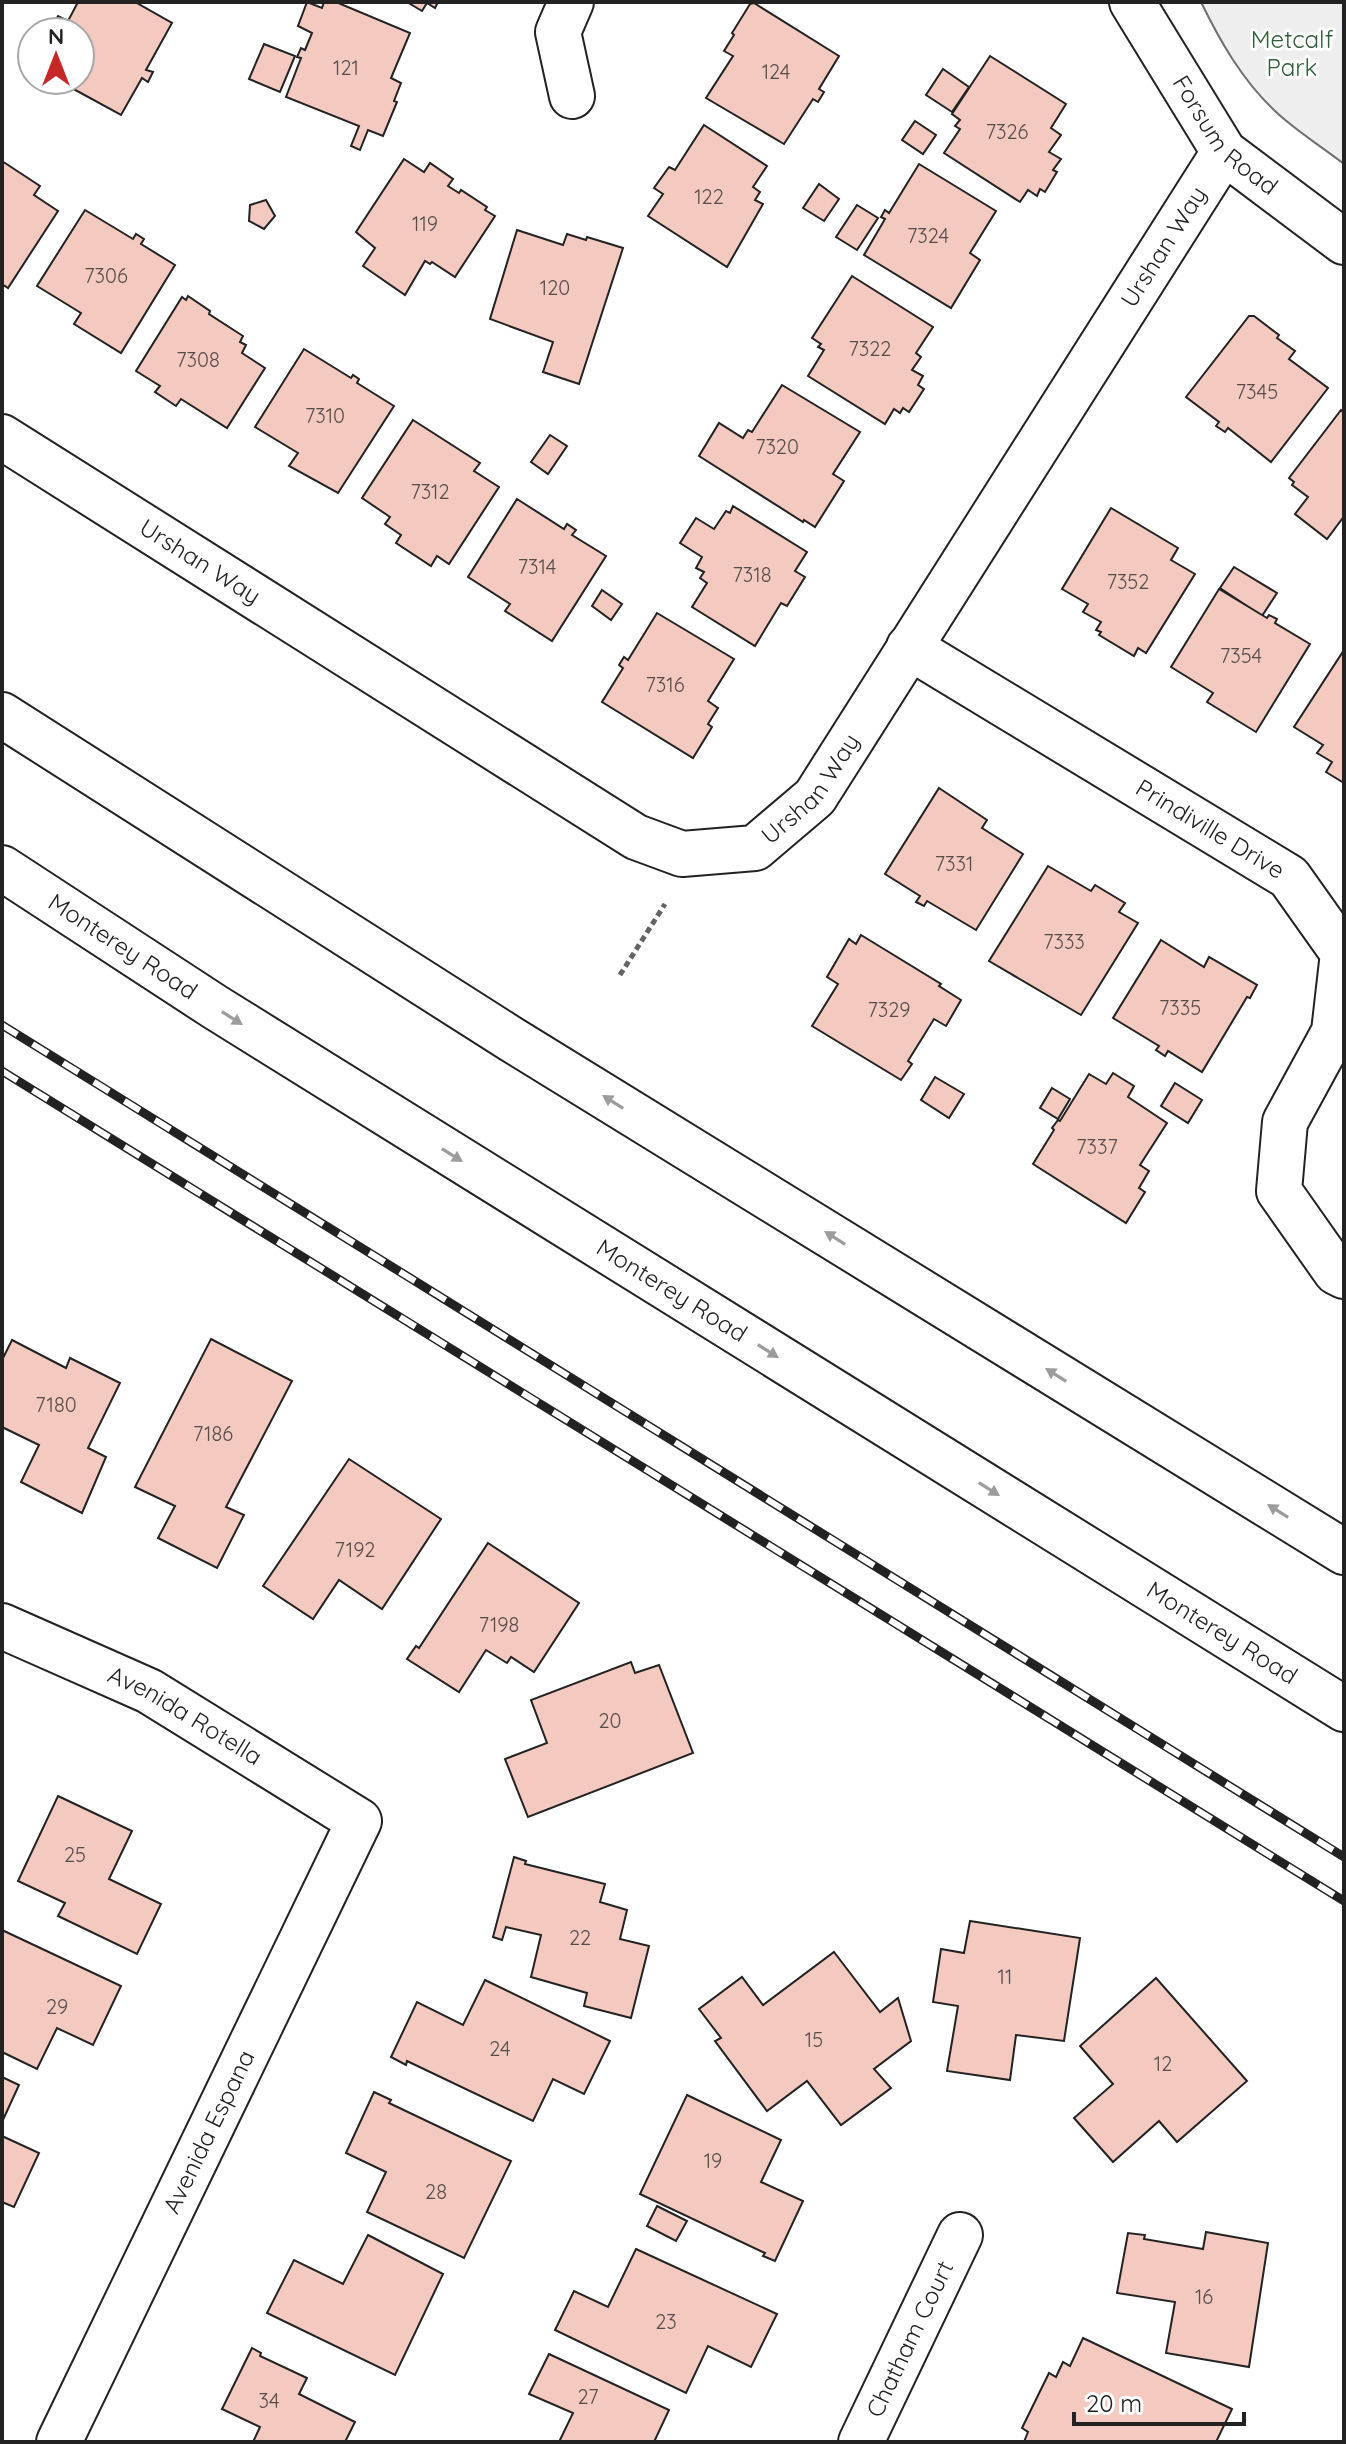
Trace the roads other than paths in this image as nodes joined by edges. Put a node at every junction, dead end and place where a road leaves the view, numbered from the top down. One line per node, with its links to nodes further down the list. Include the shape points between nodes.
1 (571, 2): 3 (street, via 558,32)
2 (1132, 2): 4 (street, Forsum Road)
3 (572, 96)
4 (1224, 152): 5 (street, Forsum Road); 7 (street, Urshan Way)
5 (1344, 242)
6 (2, 437): 7 (street, Urshan Way, via 636,837 682,854 755,848 815,797)
7 (909, 647): 10 (street, Prindiville Drive, via 1289,877 1343,953 1334,1032 1285,1122 1279,1191)
8 (2, 715): 11 (street, one-way to 8, via 525,1047)
9 (2, 868): 13 (street, Monterey Road, one-way to 13, via 242,1024)
10 (1344, 1276)
11 (1344, 1552)
12 (2, 1626): 14 (street, Avenida Rotella, via 149,1691)
13 (1344, 1709)
14 (359, 1821): 16 (street, Avenida Espana)
15 (960, 2235): 17 (street, Chatham Court)
16 (59, 2442)
17 (861, 2442)

